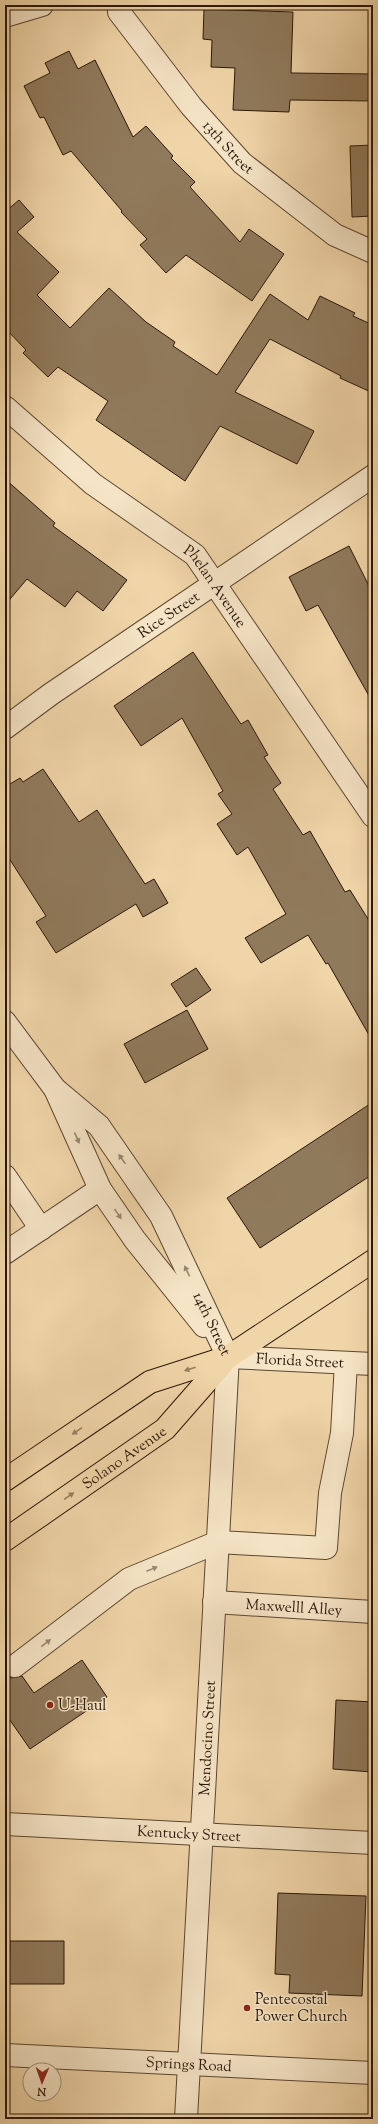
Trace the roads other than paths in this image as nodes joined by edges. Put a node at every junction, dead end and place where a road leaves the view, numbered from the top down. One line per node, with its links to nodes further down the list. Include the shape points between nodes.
1 (42, 5): 3 (street)
2 (119, 5): 4 (street, 13th Street, via 119,12 191,106 242,163 335,235)
3 (5, 16)
4 (373, 252)
5 (5, 407): 7 (street, Phelan Avenue, via 93,484 195,555)
6 (373, 476): 7 (street, Rice Street)
7 (214, 583): 8 (street, Rice Street); 9 (street, Phelan Avenue)
8 (5, 728)
9 (373, 816)
10 (5, 1022): 11 (street, 14th Street)
11 (55, 1089): 13 (street, 14th Street, one-way to 13); 17 (street, 14th Street, one-way to 11, via 161,1216 99,1126)
12 (5, 1176): 14 (street)
13 (100, 1189): 14 (street); 17 (street, 14th Street, one-way to 17, via 135,1240)
14 (41, 1229): 15 (street)
15 (5, 1253)
16 (373, 1261): 17 (main road, Solano Avenue)
17 (228, 1357): 18 (street, Florida Street); 20 (main road, Solano Avenue, one-way to 20, via 150,1382); 21 (main road, Solano Avenue, one-way to 17, via 165,1429); 22 (street, Mendocino Street)
18 (346, 1362): 19 (street, Florida Street); 22 (street, via 342,1433 330,1493 326,1548)
19 (373, 1364)
20 (5, 1480)
21 (5, 1540)
22 (218, 1542): 23 (street, Mendocino Street); 25 (street, one-way to 22, via 129,1579)
23 (214, 1602): 24 (street, Maxwelll Alley); 27 (street, Mendocino Street)
24 (373, 1612)
25 (15, 1666)
26 (5, 1824): 27 (street, Kentucky Street)
27 (201, 1834): 28 (street, Kentucky Street); 30 (street, Mendocino Street)
28 (373, 1843)
29 (5, 2055): 30 (street, Springs Road)
30 (189, 2064): 31 (street, Springs Road); 32 (street, Mendocino Street)
31 (373, 2073)
32 (186, 2119)

